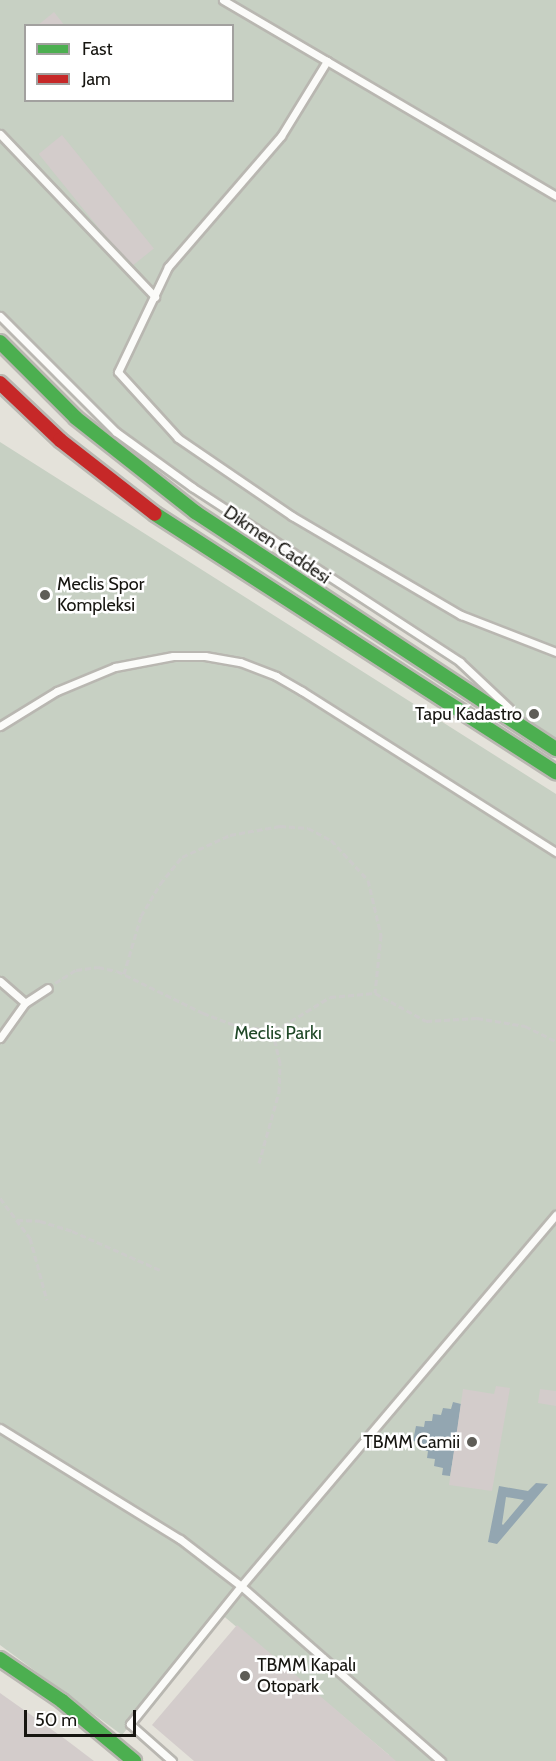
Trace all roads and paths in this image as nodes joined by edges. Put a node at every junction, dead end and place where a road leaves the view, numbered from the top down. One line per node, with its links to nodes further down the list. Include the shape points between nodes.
1 (223, 0): 2 (lane)
2 (327, 61): 4 (lane); 5 (lane, via 281,136 168,267)
3 (0, 134): 5 (lane)
4 (556, 196)
5 (155, 297): 9 (lane, via 118,372 178,438 291,516 461,615)
6 (0, 316): 11 (lane, via 116,432 192,487 460,662)
7 (0, 342): 11 (main road, Dikmen Caddesi, via 76,418 195,513)
8 (0, 383): 12 (main road, via 60,440 138,502)
9 (556, 652)
10 (0, 726): 13 (lane, via 57,691 124,664 205,656 240,662 293,686)
11 (553, 744)
12 (556, 772)
13 (556, 852)
14 (124, 974): 16 (path, via 99,967 76,970); 17 (path, via 141,916 182,857 230,835 280,826 308,828 331,840 368,880 381,935); 19 (path, via 235,1025)
15 (0, 981): 18 (lane)
16 (48, 988): 18 (lane)
17 (375, 993): 19 (path, via 330,997 283,1026); 21 (path, via 426,1021 477,1018 525,1026)
18 (25, 1003): 20 (lane)
19 (272, 1028): 22 (path, via 280,1063 279,1092)
20 (0, 1038)
21 (556, 1041)
22 (259, 1163)
23 (0, 1198): 25 (path)
24 (556, 1214): 29 (lane)
25 (17, 1220): 26 (path, via 40,1221 72,1231); 27 (path, via 30,1238)
26 (160, 1270)
27 (47, 1300)
28 (0, 1428): 29 (lane, via 123,1501)
29 (241, 1587): 32 (lane, via 130,1724); 33 (lane)
30 (0, 1659): 31 (main road, via 62,1701)
31 (134, 1761)
32 (172, 1761)
33 (441, 1761)

